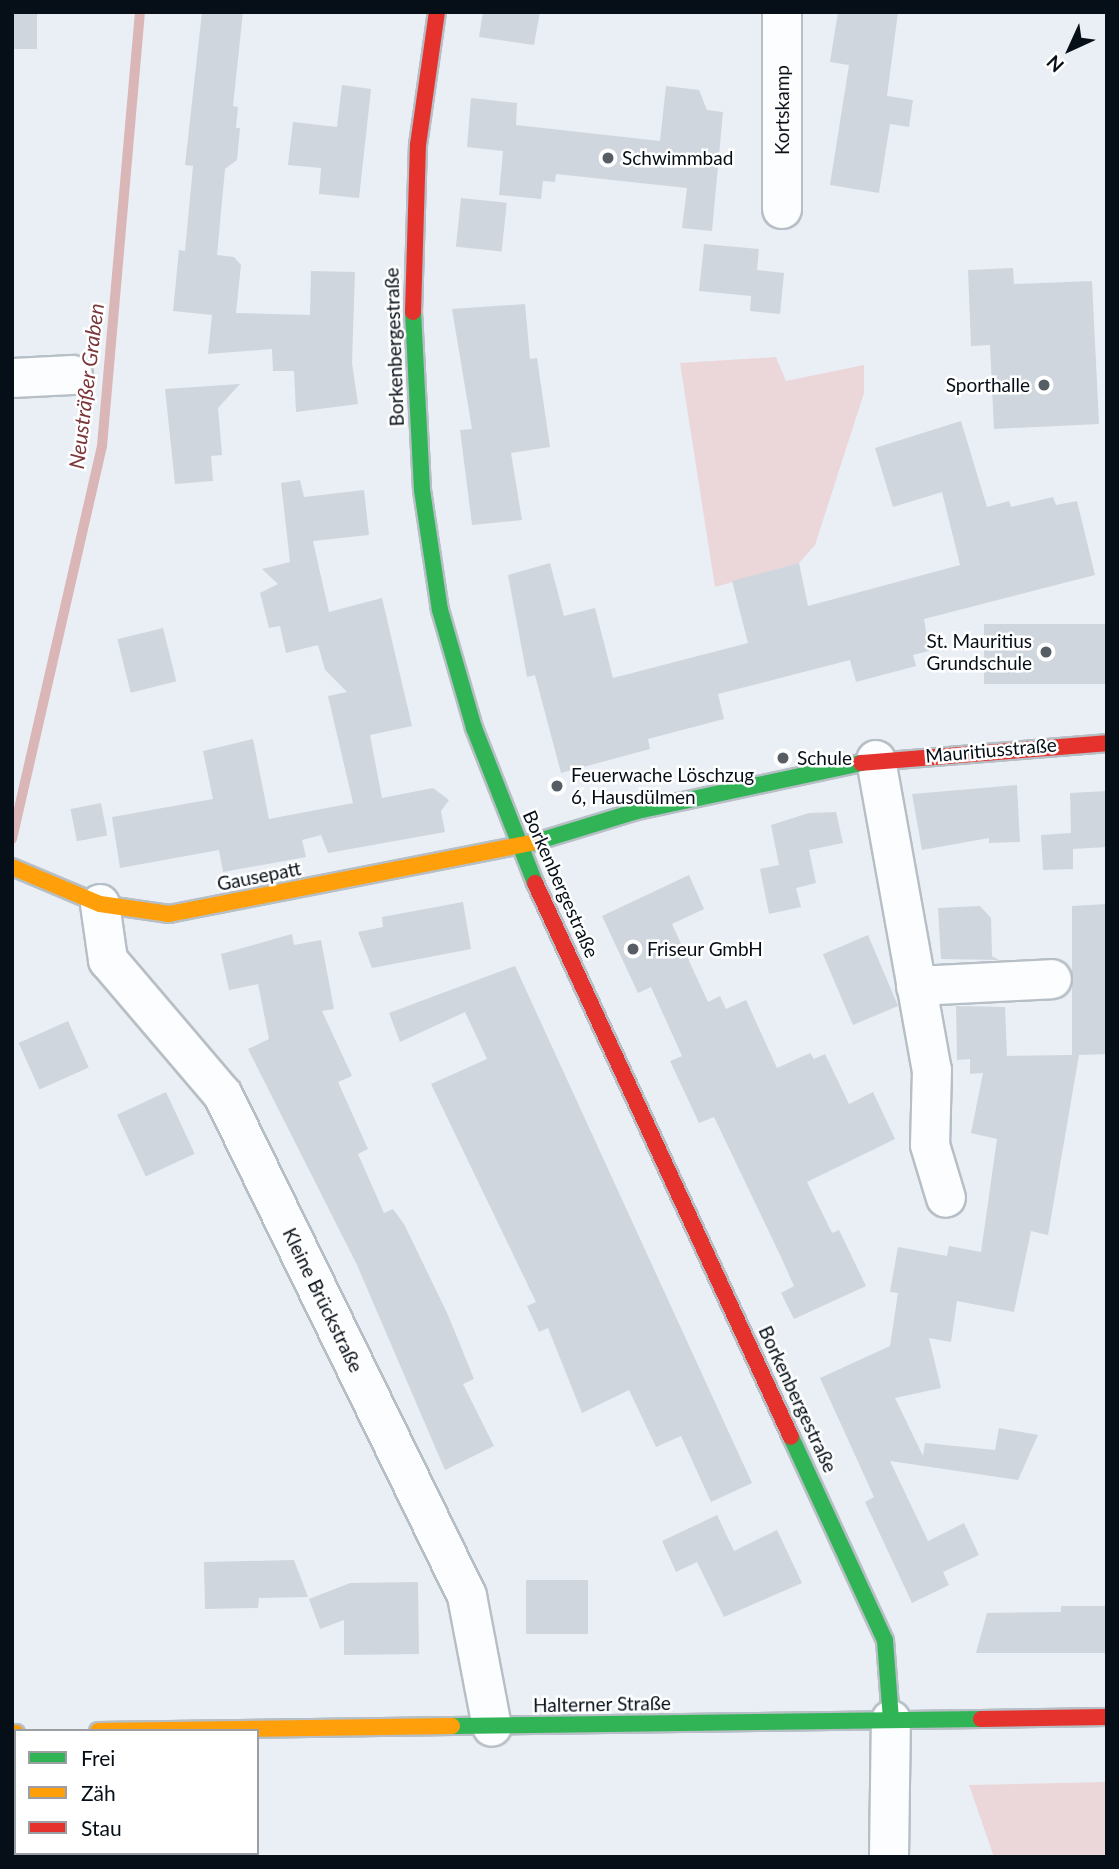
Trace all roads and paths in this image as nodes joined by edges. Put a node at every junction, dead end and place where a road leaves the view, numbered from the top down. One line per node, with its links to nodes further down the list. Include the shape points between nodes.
1 (437, 12): 8 (street, Borkenbergestraße, via 418,145 411,275 422,490 440,610 474,728)
2 (782, 12): 3 (street, Kortskamp)
3 (782, 209)
4 (73, 375): 5 (street)
5 (12, 378)
6 (1107, 743): 7 (street, Mauritiusstraße)
7 (876, 760): 8 (street, Mauritiusstraße, via 637,811); 12 (street)
8 (518, 847): 10 (street, Gausepatt, via 169,914); 15 (street, Borkenbergestraße, via 885,1640)
9 (12, 867): 10 (street, Gausepatt)
10 (100, 904): 16 (street, Kleine Brückstraße, via 108,960 223,1095 467,1596)
11 (1052, 979): 12 (street)
12 (916, 986): 13 (street, via 932,1070 930,1145)
13 (946, 1198)
14 (1107, 1717): 15 (street, Halterner Straße)
15 (891, 1720): 16 (street, Halterner Straße); 18 (street)
16 (492, 1727): 17 (street, Halterner Straße)
17 (259, 1729)
18 (889, 1857)

